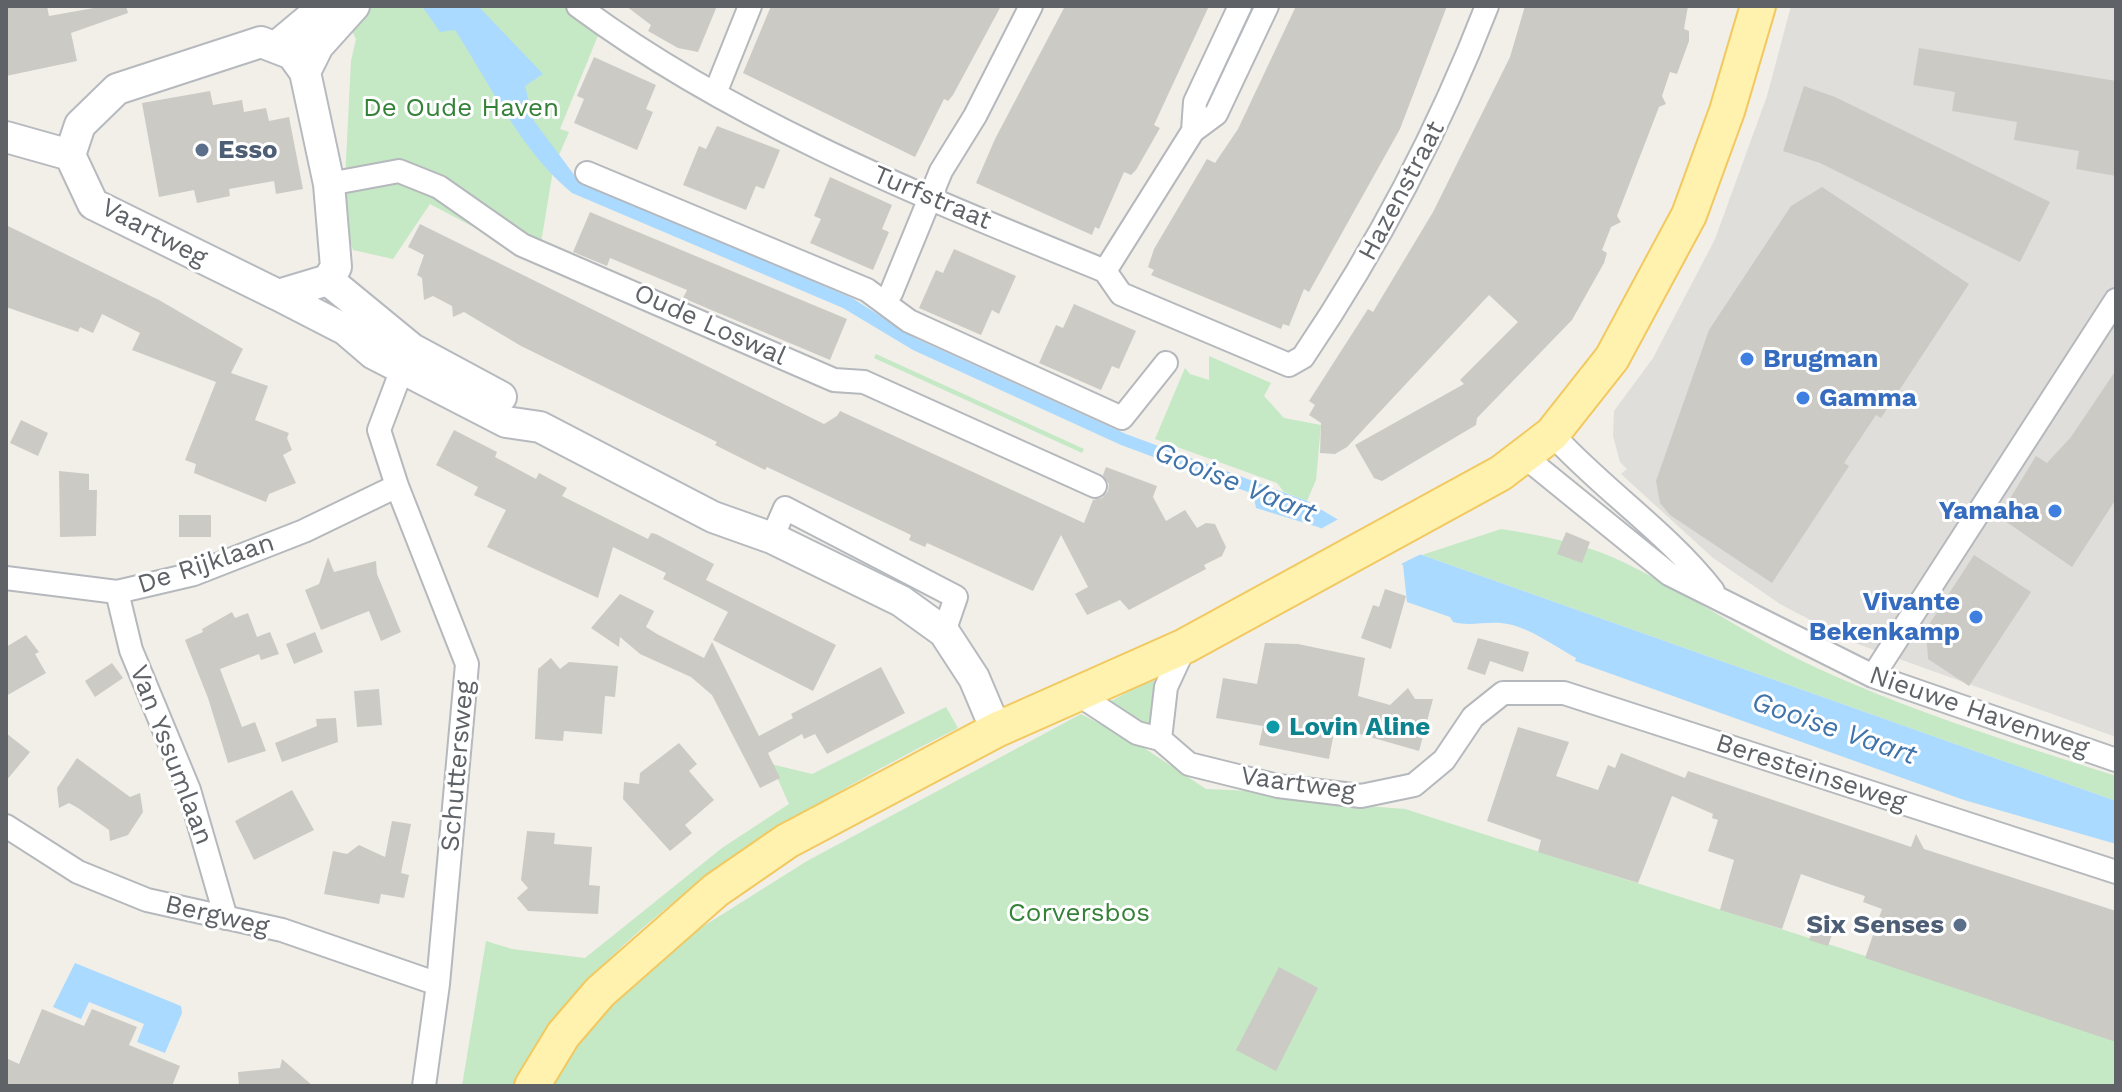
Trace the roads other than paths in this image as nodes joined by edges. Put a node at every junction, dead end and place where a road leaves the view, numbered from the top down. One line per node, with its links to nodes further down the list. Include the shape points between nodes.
1 (354, 6): 11 (street, via 318,46)
2 (578, 6): 12 (street, Turfstraat, via 644,53)
3 (750, 6): 12 (street)
4 (1031, 6): 18 (street)
5 (1240, 6): 13 (street, via 1195,102)
6 (1267, 6): 13 (street, via 1216,114)
7 (1487, 6): 25 (street, Hazenstraat, via 1415,170 1354,279)
8 (1758, 6): 28 (main road, via 1689,215 1612,358)
9 (323, 7): 10 (street)
10 (277, 46): 11 (street, via 292,54); 15 (street, via 240,46 117,89 80,125)
11 (305, 72): 17 (street)
12 (716, 91): 18 (street, Turfstraat, via 851,163)
13 (1193, 131): 19 (street)
14 (6, 137): 15 (street)
15 (70, 155): 21 (street, Vaartweg, via 93,204)
16 (587, 173): 23 (street)
17 (329, 184): 20 (street, via 336,267); 31 (street, Oude Loswal, via 399,171 439,187 522,245 834,380 864,382)
18 (930, 197): 19 (street, Turfstraat); 23 (street)
19 (1105, 271): 25 (street, Turfstraat, via 1121,294)
20 (328, 280): 21 (street); 27 (street, Vaartweg, via 400,341 523,409)
21 (278, 295): 26 (street, Vaartweg, via 346,330)
22 (2116, 300): 36 (street)
23 (884, 301): 24 (street, via 909,321 1122,418)
24 (1166, 363)
25 (1295, 364)
26 (402, 369): 27 (street, Vaartweg, via 506,422); 30 (street, Schuttersweg, via 379,430)
27 (540, 427): 39 (street, Vaartweg, via 713,517 772,538 901,601 944,632 974,678)
28 (1552, 434): 29 (main road); 34 (street, Nieuwe Havenweg, via 1623,492)
29 (1525, 457): 34 (street, Nieuwe Havenweg, via 1669,574); 35 (main road)
30 (397, 486): 33 (street, De Rijklaan, via 304,531 194,574); 45 (street, Schuttersweg, via 467,664)
31 (1095, 486)
32 (6, 578): 33 (street, De Rijklaan)
33 (117, 592): 44 (street, Van Yssumlaan, via 131,650 189,790)
34 (1716, 595): 36 (street, Nieuwe Havenweg)
35 (1185, 646): 37 (main road); 40 (street, via 1166,687)
36 (1873, 676): 41 (street, Nieuwe Havenweg)
37 (1076, 693): 39 (main road); 40 (street, Vaartweg, via 1137,733)
38 (1503, 693): 40 (street, Vaartweg, via 1473,717 1444,760 1414,785 1361,796 1278,786 1189,764); 43 (street, Beresteinseweg, via 1564,693)
39 (996, 730): 47 (main road, via 787,841 716,890 600,992 563,1035)
40 (1160, 739)
41 (2116, 760)
42 (6, 826): 44 (street, Bergweg, via 78,872 147,900)
43 (2116, 872)
44 (226, 918): 45 (street, Bergweg, via 282,930)
45 (438, 984): 46 (street, Schuttersweg)
46 (424, 1086)
47 (532, 1086)

